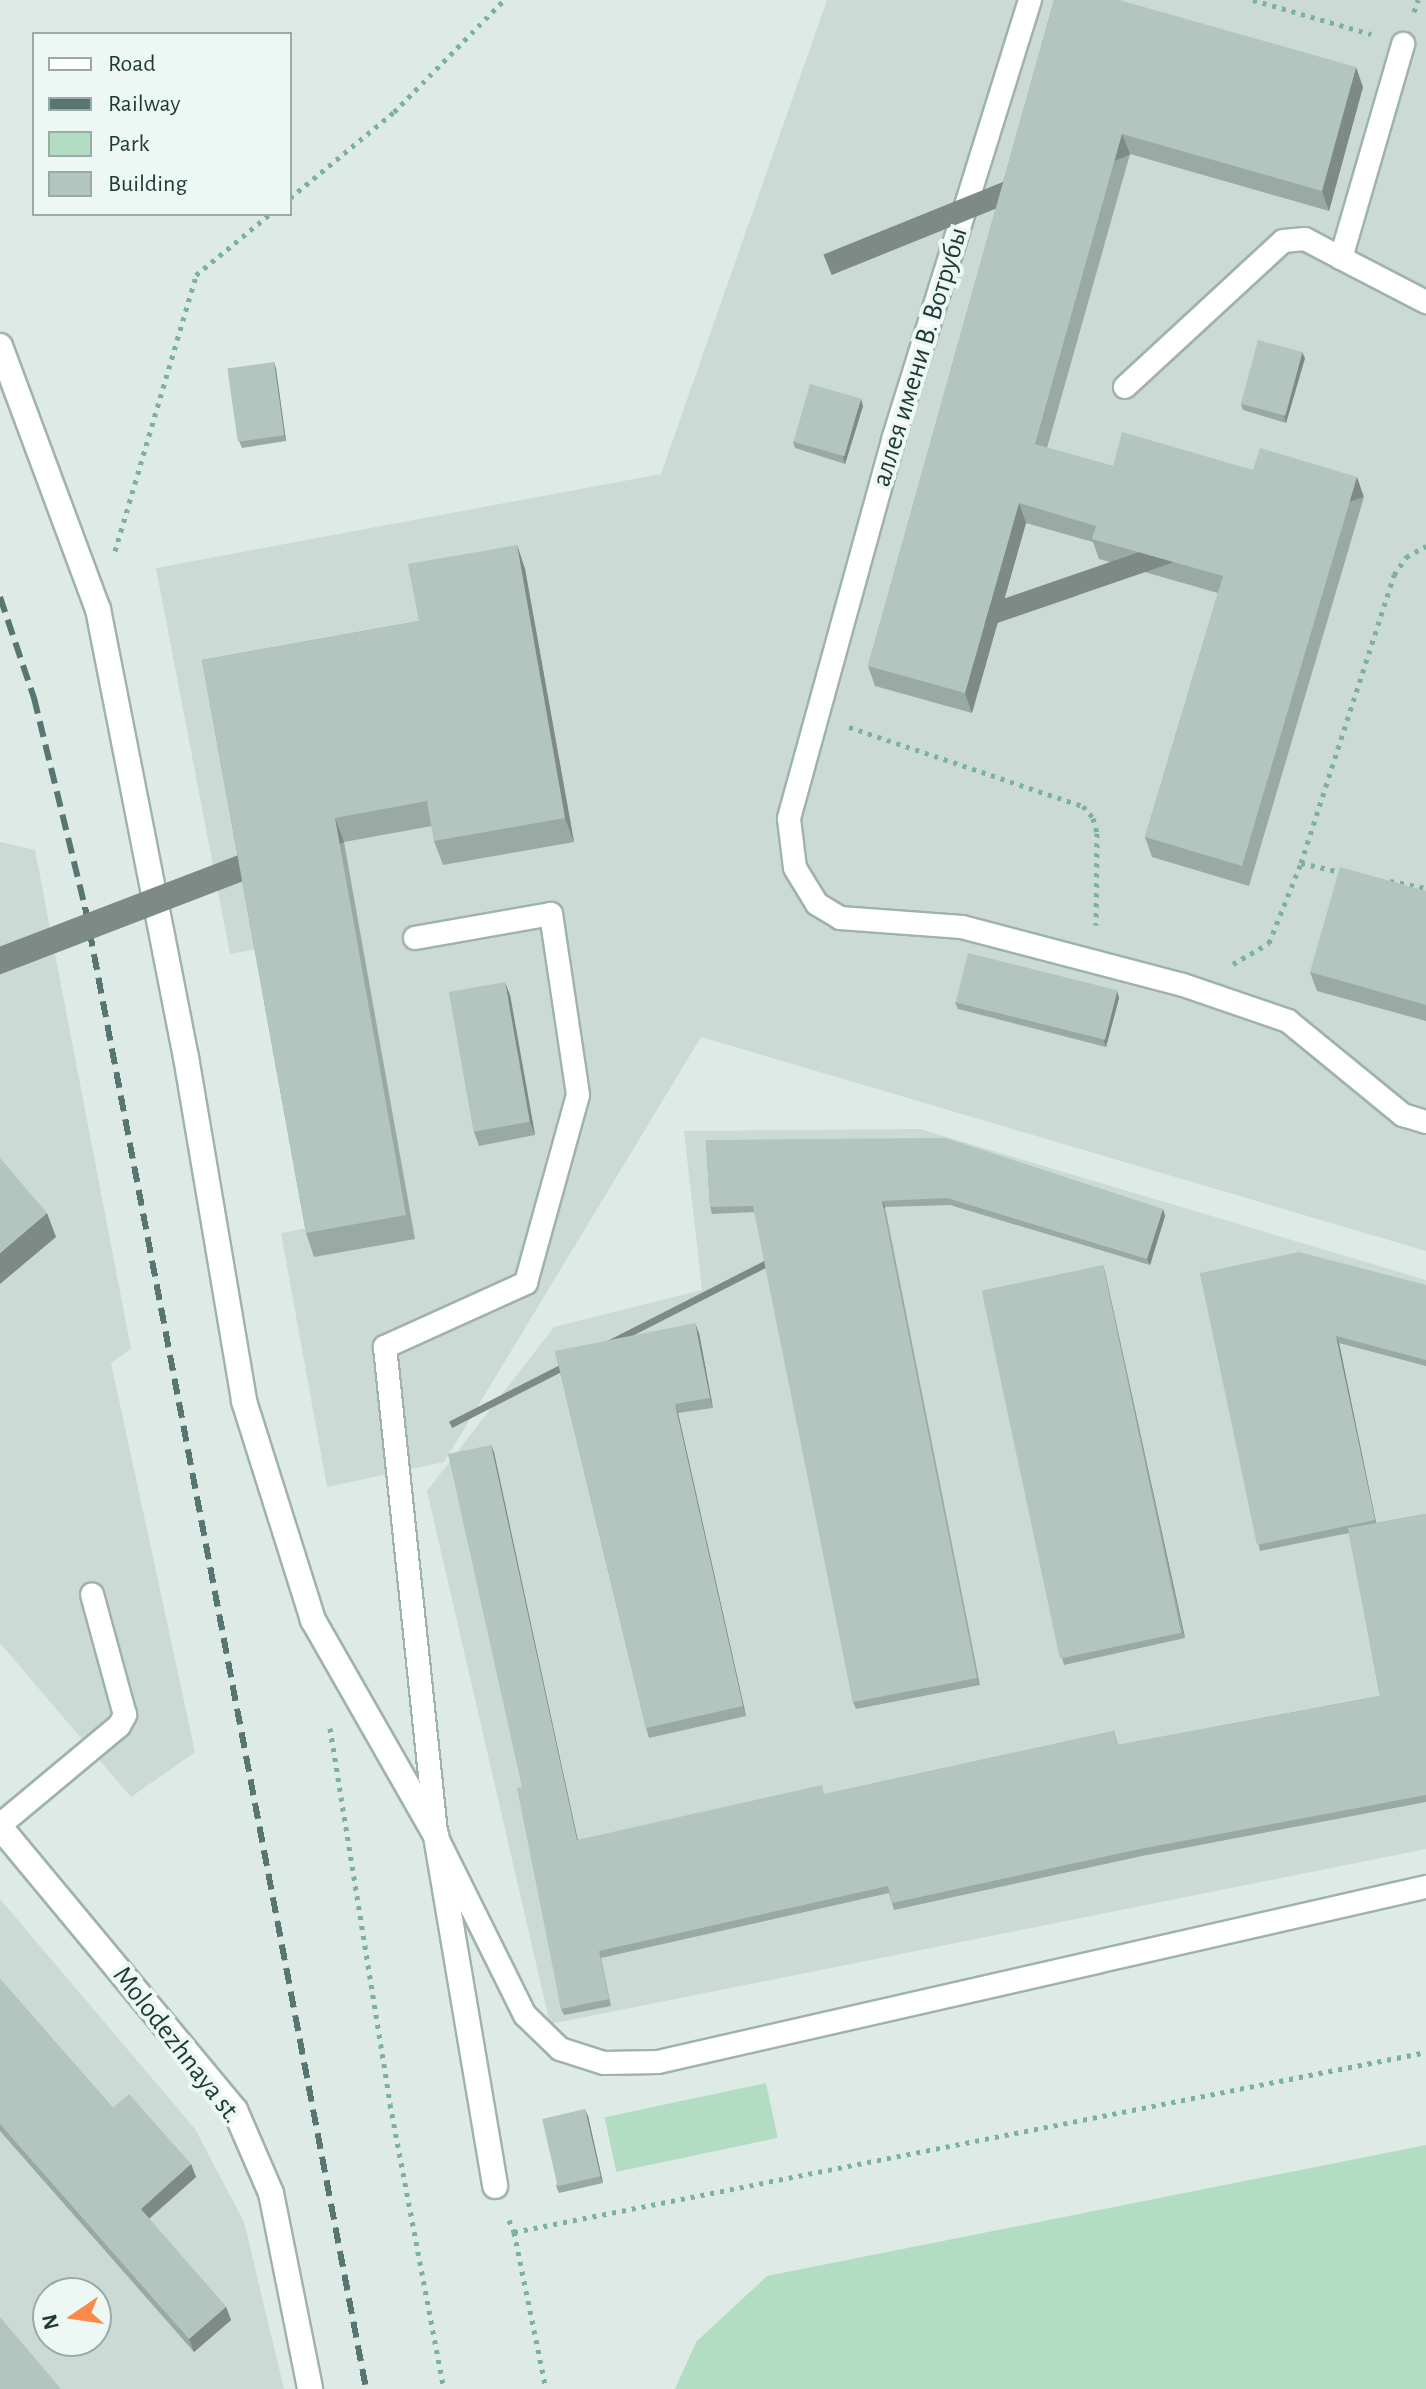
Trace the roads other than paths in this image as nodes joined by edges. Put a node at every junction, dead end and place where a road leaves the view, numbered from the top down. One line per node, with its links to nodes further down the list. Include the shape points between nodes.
1 (1030, 0): 8 (lane, аллея имени В. Вотрубы, via 894,437 789,819 795,868 817,904 840,918 962,927 1183,985 1288,1021 1403,1115)
2 (1403, 44): 3 (lane)
3 (1341, 258): 4 (lane); 6 (lane, via 1305,239 1283,241)
4 (1426, 302)
5 (0, 346): 11 (street, via 98,609 186,1057 244,1401 313,1620)
6 (1125, 387)
7 (415, 938): 11 (lane, via 551,914 578,1095 526,1283 385,1347)
8 (1426, 1122)
9 (92, 1594): 10 (lane, via 125,1715 119,1726)
10 (0, 1826): 14 (street, Molodezhnaya st., via 235,2110 271,2193)
11 (436, 1836): 12 (lane, via 525,2015 560,2049 604,2063 658,2062); 13 (street)
12 (1426, 1887)
13 (495, 2186)
14 (310, 2389)

